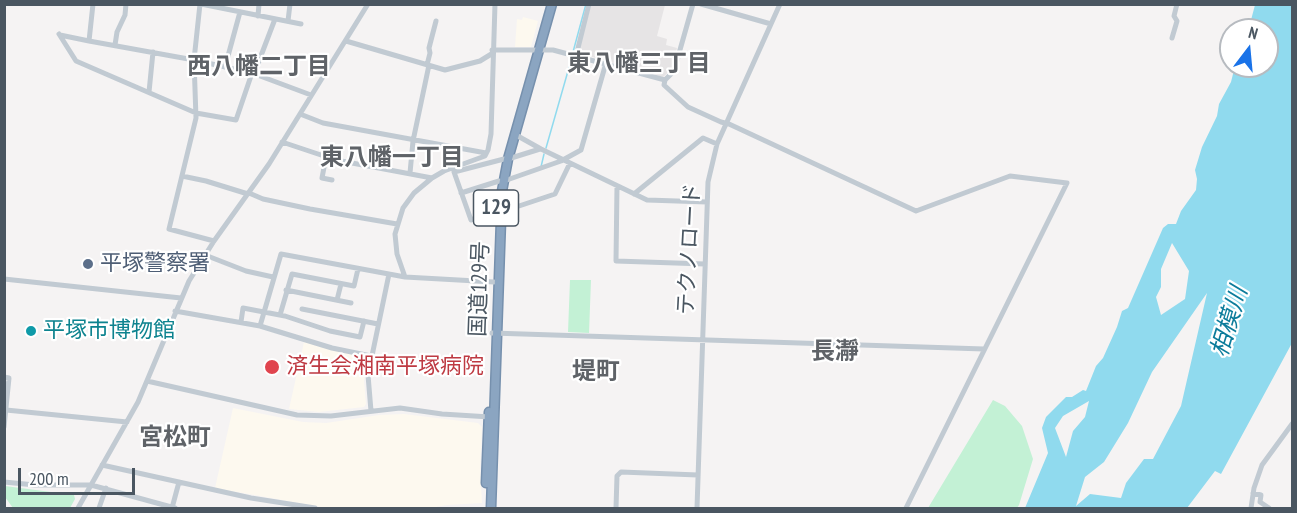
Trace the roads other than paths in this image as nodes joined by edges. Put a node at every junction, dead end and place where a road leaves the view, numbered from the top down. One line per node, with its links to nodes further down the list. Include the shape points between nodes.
1 (93, 4): 23 (street)
2 (126, 4): 25 (street)
3 (200, 4): 15 (street); 30 (street)
4 (259, 4): 16 (street)
5 (290, 4): 18 (street)
6 (368, 4): 24 (street)
7 (495, 4): 27 (street)
8 (547, 4): 26 (highway, 国道129号 / 129)
9 (552, 4): 26 (highway, 国道129号 / 129)
10 (589, 4): 29 (street)
11 (693, 4): 35 (street, via 674,71)
12 (701, 4): 21 (street)
13 (780, 4): 21 (street, テクノロード)
14 (1177, 4): 22 (street)
15 (236, 9): 16 (street); 33 (street)
16 (258, 16): 17 (street)
17 (275, 19): 18 (street); 34 (street)
18 (288, 21): 20 (street)
19 (436, 21): 32 (street)
20 (302, 24)
21 (771, 24): 40 (street, テクノロード)
22 (1172, 38)
23 (89, 41): 25 (street); 36 (street, via 59,34 76,61)
24 (346, 41): 32 (street); 37 (street)
25 (115, 45): 28 (street)
26 (537, 49): 27 (street); 29 (street); 41 (highway, 国道129号 / 129); 48 (highway, 国道129号 / 129)
27 (493, 51): 32 (street, via 480,61 451,70); 46 (street, via 491,134)
28 (153, 52): 30 (street); 36 (street)
29 (576, 56): 31 (street)
30 (194, 60): 33 (street); 38 (street)
31 (606, 63): 35 (street); 49 (street, via 583,146)
32 (428, 65): 42 (street)
33 (225, 67): 34 (street)
34 (253, 74): 37 (street); 38 (street, via 236,120)
35 (665, 80): 40 (street, via 664,85 688,107)
36 (149, 92): 38 (street)
37 (311, 95): 39 (street)
38 (196, 113): 52 (street)
39 (300, 114): 42 (street, via 323,123); 43 (street)
40 (726, 123): 44 (street, テクノロード); 87 (street, via 916,211 1010,176 1067,183)
41 (516, 135): 45 (street); 48 (highway, 国道129号 / 129)
42 (413, 141): 46 (street); 51 (street)
43 (282, 142): 47 (street); 58 (street)
44 (717, 144): 59 (street, via 703,138); 60 (street, テクノロード)
45 (540, 149): 48 (street); 49 (street)
46 (486, 153): 53 (street)
47 (327, 157): 51 (street); 54 (street, via 322,178)
48 (506, 159): 55 (highway, 国道129号 / 129); 57 (street, via 454,172)
49 (563, 160): 50 (street); 55 (street)
50 (570, 163): 56 (street); 61 (street, via 555,194)
51 (410, 173): 53 (street)
52 (182, 176): 58 (street); 63 (street, via 169,229)
53 (432, 178): 62 (street, via 414,193)
54 (332, 180)
55 (501, 181): 57 (street); 61 (highway, 国道129号 / 129)
56 (617, 186): 59 (street); 65 (street, via 616,261)
57 (461, 193): 61 (street, via 471,220)
58 (248, 194): 62 (street); 63 (street)
59 (634, 194): 60 (street, via 647,200)
60 (706, 202): 65 (street, テクノロード)
61 (498, 212): 71 (highway, 国道129号 / 129); 85 (highway, 国道129号 / 129)
62 (397, 225): 69 (street, via 397,254)
63 (214, 241): 64 (street)
64 (205, 255): 68 (street); 74 (street)
65 (705, 264): 86 (street, テクノロード)
66 (358, 269): 67 (street); 68 (street, via 280,254); 72 (street, via 354,286)
67 (388, 274): 69 (street); 83 (street)
68 (273, 277): 78 (street)
69 (405, 277): 71 (street)
70 (4, 279): 74 (street)
71 (494, 282): 85 (highway, 国道129号 / 129)
72 (341, 284): 73 (street, via 291,274); 75 (street)
73 (286, 290): 75 (street); 79 (street)
74 (181, 298): 77 (street)
75 (337, 300): 76 (street)
76 (351, 303)
77 (176, 311): 82 (street); 90 (street)
78 (264, 311): 79 (street); 82 (street, via 243,308); 84 (street)
79 (280, 315): 80 (street)
80 (304, 321): 81 (street, via 304,309); 81 (street, via 360,337)
81 (364, 321): 83 (street)
82 (241, 322): 84 (street)
83 (378, 324): 88 (street)
84 (261, 326): 88 (street)
85 (494, 333): 86 (street); 93 (highway, 国道129号 / 129)
86 (702, 340): 87 (street); 98 (street, テクノロード)
87 (984, 349): 113 (street)
88 (371, 356): 92 (street)
89 (4, 377): 91 (street, via 9,378)
90 (147, 381): 92 (street, via 297,415); 94 (street)
91 (6, 410): 94 (street); 96 (street)
92 (371, 411): 93 (street, via 407,409)
93 (491, 417): 109 (highway, 国道129号 / 129); 110 (highway, 国道129号 / 129)
94 (127, 422): 97 (street)
95 (1293, 424): 103 (street, via 1262,465)
96 (4, 427)
97 (102, 465): 100 (street); 101 (street)
98 (698, 475): 111 (street, via 621,472 617,476); 112 (street, テクノロード)
99 (4, 482): 101 (street)
100 (178, 482): 104 (street); 107 (street)
101 (92, 485): 102 (street); 105 (street)
102 (106, 488): 106 (street); 107 (street)
103 (1253, 493): 114 (street); 115 (street, via 1261,495 1260,502)
104 (296, 507): 108 (street)
105 (78, 508)
106 (99, 508)
107 (173, 508)
108 (315, 508)
109 (486, 508)
110 (490, 508)
111 (616, 508)
112 (697, 508)
113 (906, 508)
114 (1251, 508)
115 (1269, 508)

